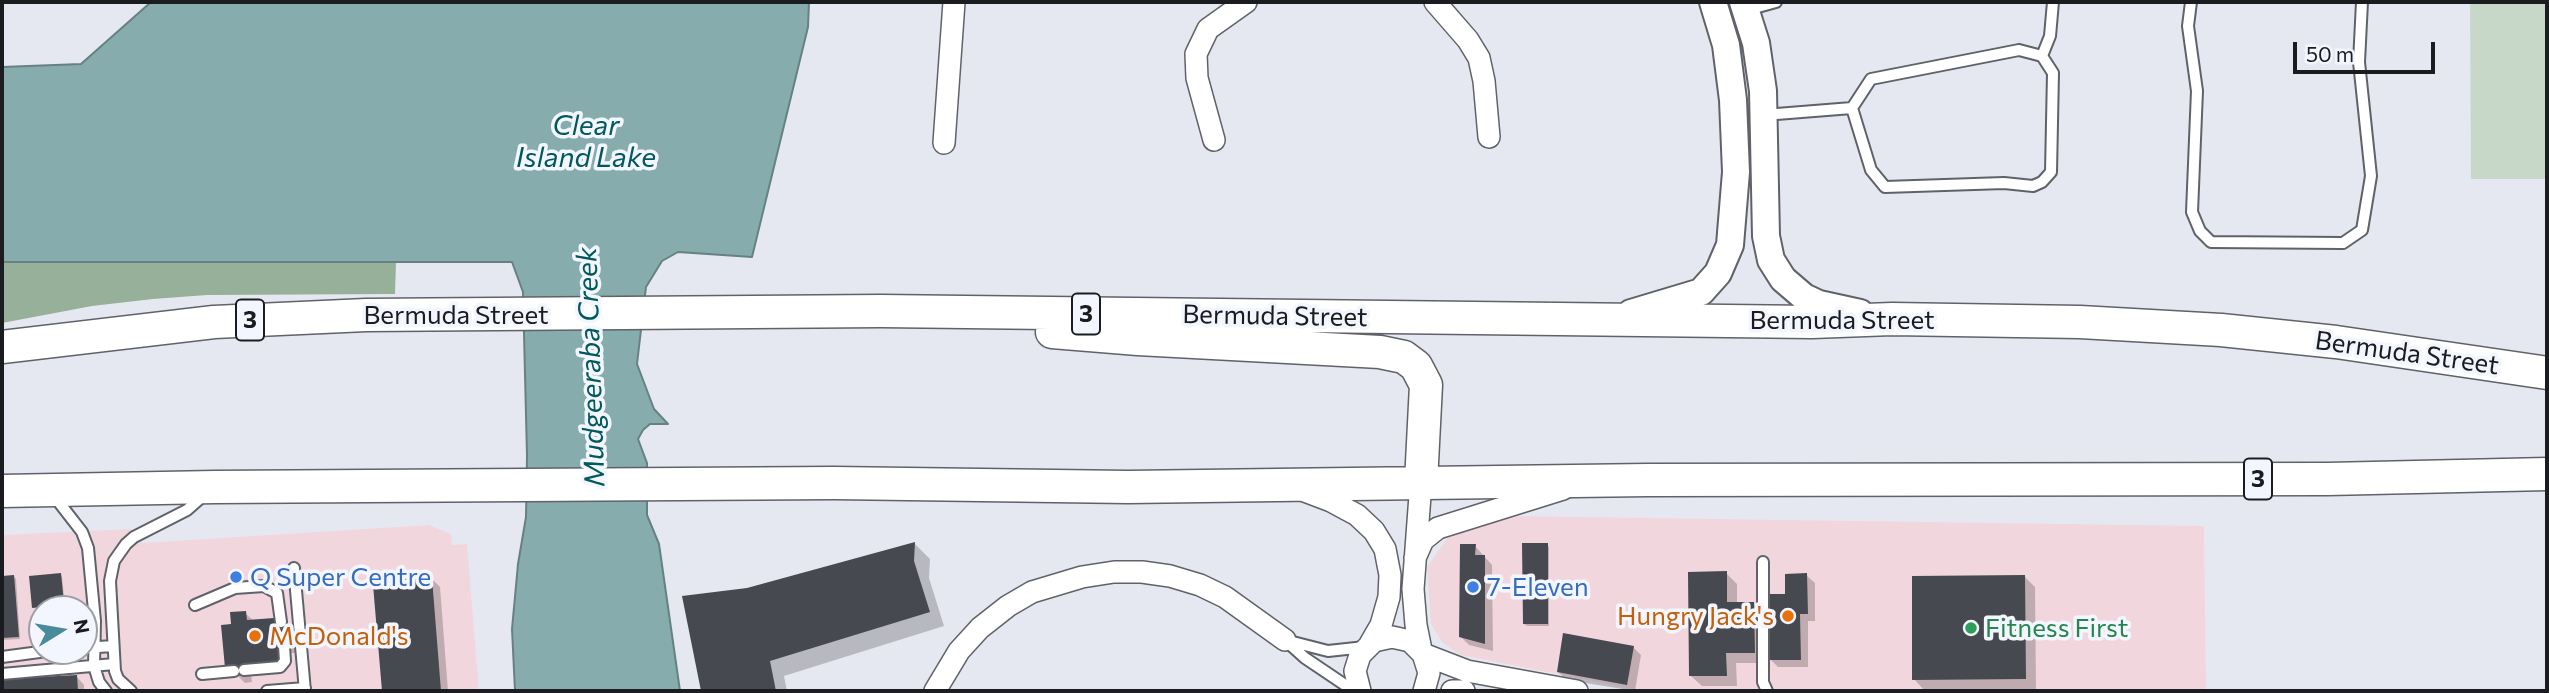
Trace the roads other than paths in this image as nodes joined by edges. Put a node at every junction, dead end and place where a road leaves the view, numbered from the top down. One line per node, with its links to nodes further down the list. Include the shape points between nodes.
1 (954, 2): 15 (street)
2 (1246, 2): 14 (street, via 1208,29 1196,54 1197,78)
3 (1435, 2): 13 (street, via 1479,58)
4 (1776, 2): 8 (lane)
5 (2053, 2): 10 (lane, via 2050,36)
6 (2191, 2): 7 (lane, via 2188,26 2197,92 2192,212 2200,231 2211,242 2343,243 2362,230 2371,176 2359,62)
7 (2362, 2)
8 (1745, 6): 9 (street); 12 (street, via 1758,54)
9 (1716, 10): 16 (street, via 1729,62 1735,122)
10 (2042, 56): 11 (lane, via 2019,51 1871,79); 11 (lane, via 2053,73 2050,172 2033,186 1885,187 1871,170)
11 (1852, 108): 12 (lane)
12 (1764, 126): 16 (street, via 1756,172 1754,253 1742,254); 18 (street, via 1766,236 1777,270 1812,301)
13 (1489, 137)
14 (1214, 139)
15 (944, 143)
16 (1731, 234): 19 (street, via 1723,264 1703,290)
17 (881, 311): 19 (main road, Bermuda Street / 3); 20 (main road, Bermuda Street / 3, via 366,315 214,321); 24 (main road, via 1103,337 1396,354 1413,363 1425,381)
18 (1885, 319): 19 (main road, Bermuda Street / 3); 21 (main road, Bermuda Street / 3, via 2221,330)
19 (1608, 320)
20 (2, 347)
21 (2547, 373)
22 (2547, 474): 23 (main road, 3)
23 (1592, 481): 24 (main road, 3); 29 (street, via 1442,526 1425,537)
24 (1421, 482): 25 (main road, 3); 29 (street)
25 (1282, 484): 26 (main road, 3); 36 (street, via 1346,508 1370,526 1381,542 1388,561 1390,597)
26 (215, 487): 28 (main road, 3); 37 (lane, via 187,510 134,537 120,551 110,571)
27 (2, 491): 28 (main road, 3)
28 (50, 491): 32 (lane, via 75,521 88,548)
29 (1415, 558): 40 (street, via 1414,606)
30 (1763, 562): 59 (lane)
31 (293, 568): 48 (lane)
32 (93, 595)
33 (195, 605): 34 (lane, via 235,588 264,586 277,593)
34 (281, 622)
35 (1284, 640): 36 (lane, via 1328,651); 52 (street, via 1225,597 1200,585 1170,576 1114,572 1032,592 1008,606 959,651); 53 (lane)
36 (1369, 645): 40 (street, via 1397,637); 54 (street, via 1356,666)
37 (113, 646): 39 (lane); 43 (lane)
38 (284, 646): 46 (lane, via 285,660 279,667)
39 (98, 647)
40 (1422, 652): 47 (street); 55 (street, via 1429,673)
41 (28, 654): 42 (lane)
42 (2, 657)
43 (114, 664): 44 (lane); 50 (lane, via 118,679)
44 (94, 666): 45 (lane); 49 (lane)
45 (2, 674)
46 (202, 674)
47 (1519, 686): 58 (street)
48 (305, 690): 51 (lane)
49 (106, 691)
50 (131, 691)
51 (267, 691)
52 (935, 691)
53 (1354, 691)
54 (1360, 691)
55 (1424, 691)
56 (1452, 691): 57 (street)
57 (1464, 691)
58 (1577, 691)
59 (1767, 691)

